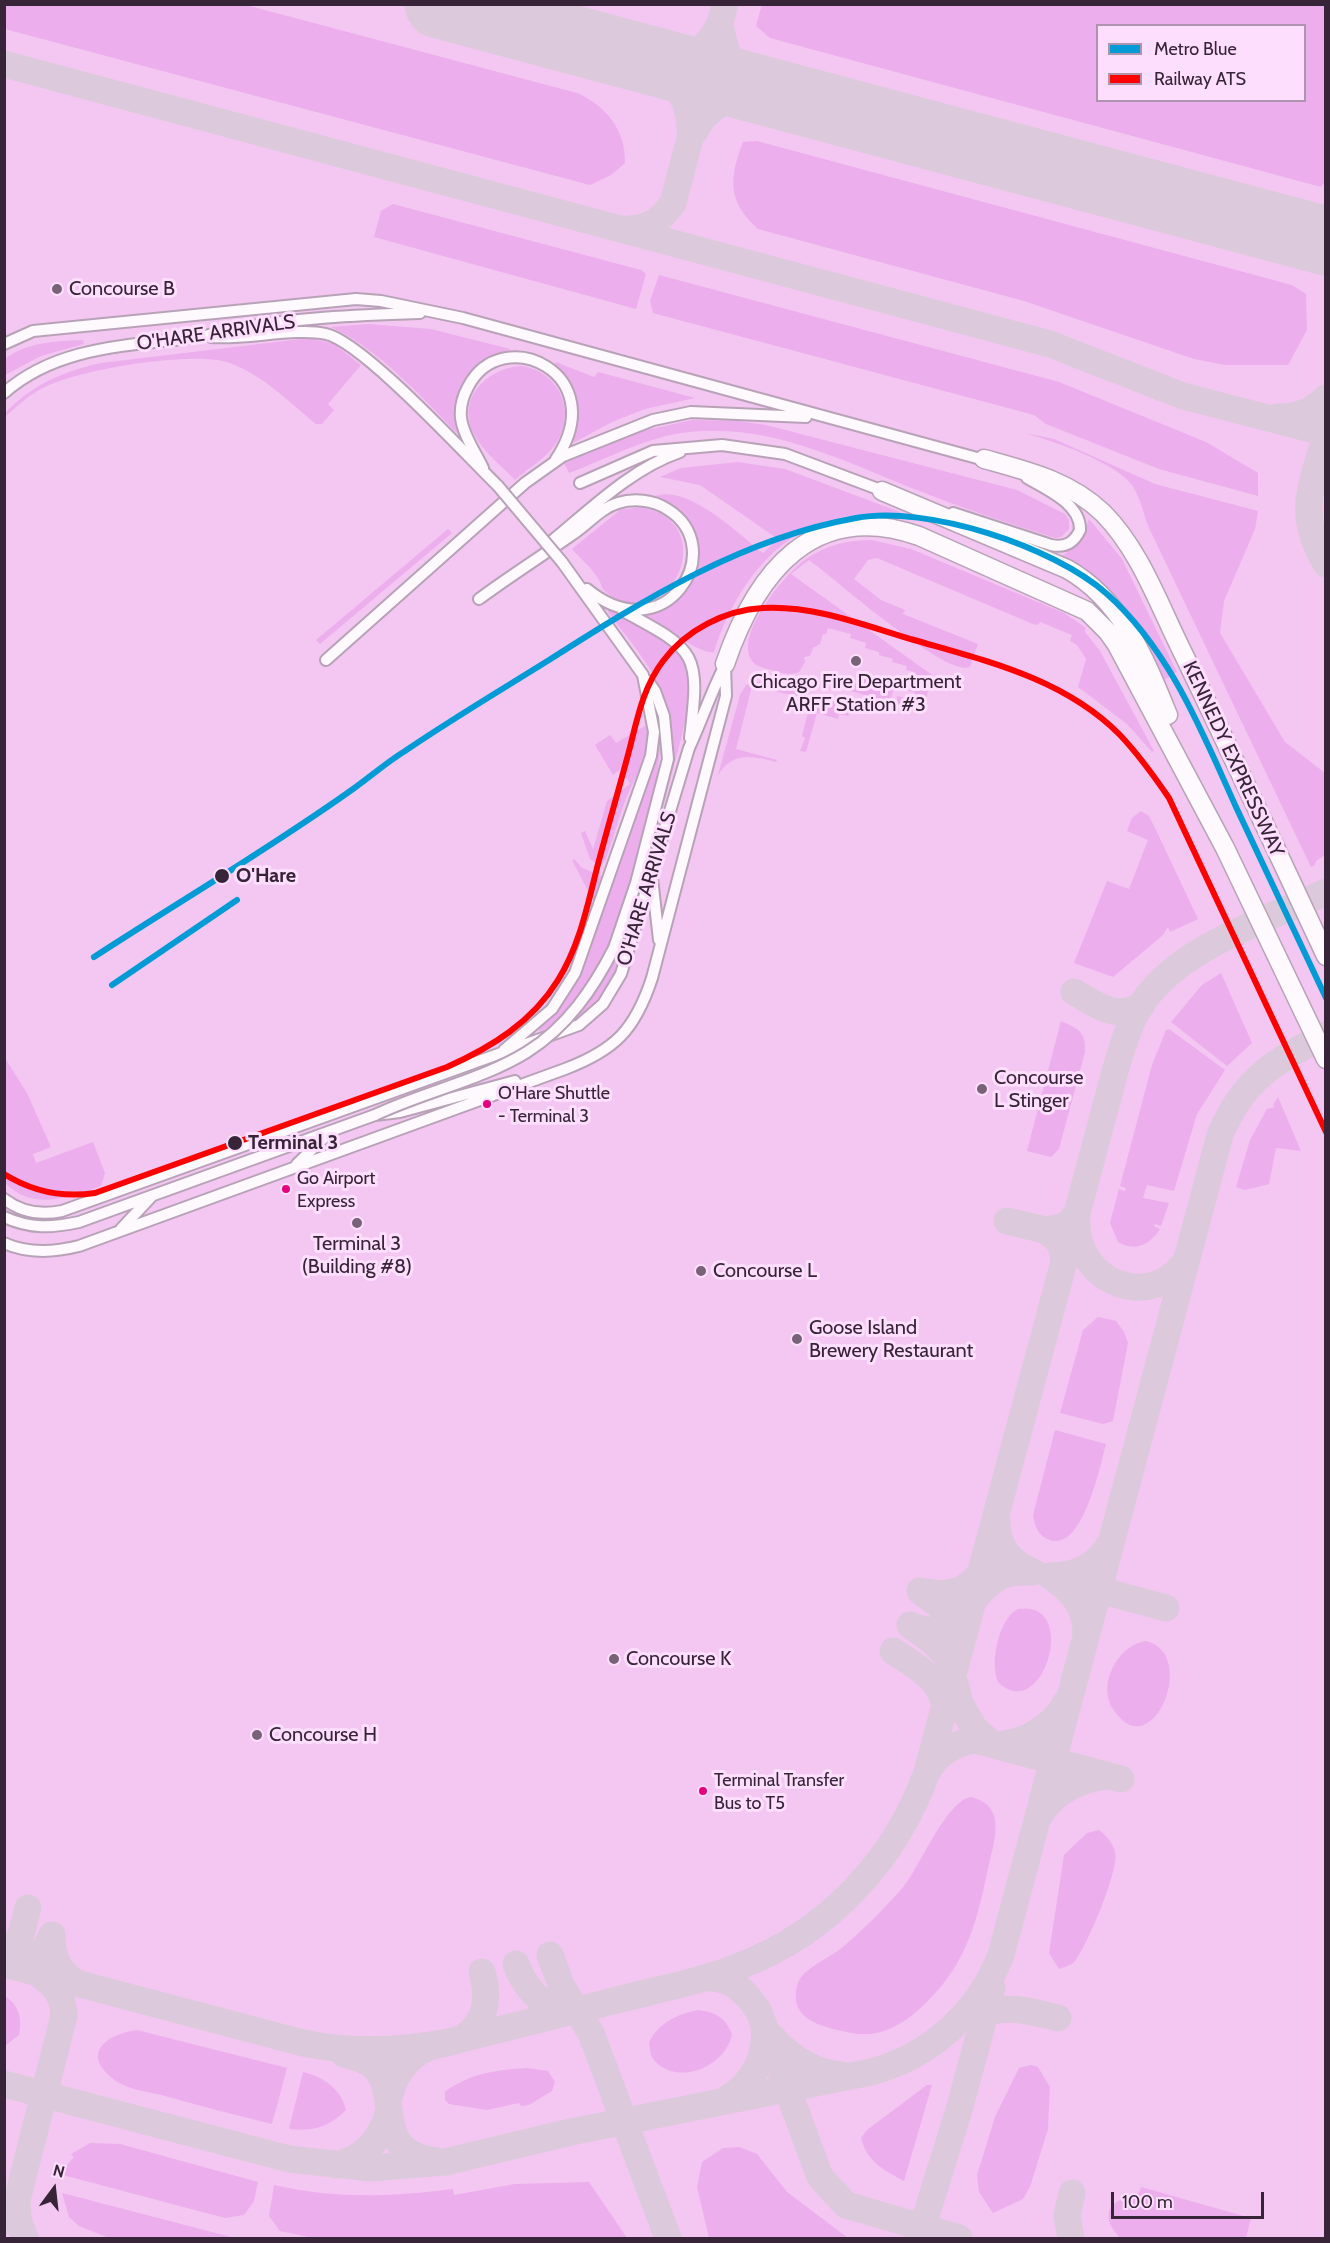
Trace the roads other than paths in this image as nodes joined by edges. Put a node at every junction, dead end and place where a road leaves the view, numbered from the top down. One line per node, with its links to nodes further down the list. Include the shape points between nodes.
1 (438, 313): 2 (street, O'HARE ARRIVALS, via 337,317); 3 (street, via 381,301 346,300 33,332); 5 (street)
2 (201, 337): 4 (street, O'HARE ARRIVALS, via 64,357 28,375); 9 (street, via 231,339 309,332 340,339 379,369)
3 (4, 344)
4 (4, 393)
5 (842, 421): 7 (street); 8 (street, via 691,412 653,420)
6 (722, 445): 10 (street, via 653,451); 11 (street, via 785,454); 12 (street, via 686,451 650,465)
7 (984, 459): 11 (street, via 1027,478 1065,503 1079,519 1076,538 1066,546 1051,545); 23 (highway, KENNEDY EXPRESSWAY, via 1035,473 1083,496 1118,530 1139,563)
8 (556, 460): 9 (street, via 572,425 569,391 555,373 539,363 519,358 504,360 480,371 469,385 460,416); 16 (street)
9 (488, 476): 13 (street, bridge)
10 (580, 483)
11 (882, 491): 20 (highway, via 1067,569 1104,596 1128,630 1165,709)
12 (518, 569): 14 (street); 15 (street, via 612,505 632,500 659,504 680,521 689,537 692,558 686,580 675,596 655,607 635,610)
13 (574, 576): 15 (street); 18 (street)
14 (479, 599)
15 (610, 604): 19 (street, via 669,637 686,653 696,685)
16 (326, 660)
17 (726, 664): 19 (street, O'HARE ARRIVALS); 20 (highway, via 753,599 772,571 796,549 820,534 858,526 905,531 1074,603 1098,621 1117,645); 22 (street, via 726,696)
18 (643, 675): 24 (street, via 654,732 651,756 575,973 552,1009); 27 (street, bridge, via 655,691 664,717 668,759 639,872 614,948 586,996 561,1025 507,1062)
19 (689, 748): 21 (street, O'HARE ARRIVALS)
20 (1202, 804): 25 (highway)
21 (651, 873): 22 (street); 24 (street, O'HARE ARRIVALS, via 621,974 603,1004 567,1031)
22 (660, 949): 26 (street, via 645,999 629,1028 604,1051)
23 (1326, 956)
24 (501, 1052): 31 (street, O'HARE ARRIVALS, via 62,1211 26,1210)
25 (1326, 1059)
26 (565, 1070): 27 (street, bridge); 29 (street)
27 (375, 1115): 28 (street)
28 (332, 1130): 29 (street); 30 (street)
29 (292, 1168): 33 (street)
30 (153, 1195): 32 (street, via 57,1227 21,1224); 33 (street)
31 (4, 1198)
32 (4, 1217)
33 (119, 1231): 34 (street, via 65,1250 39,1251)
34 (4, 1243)

